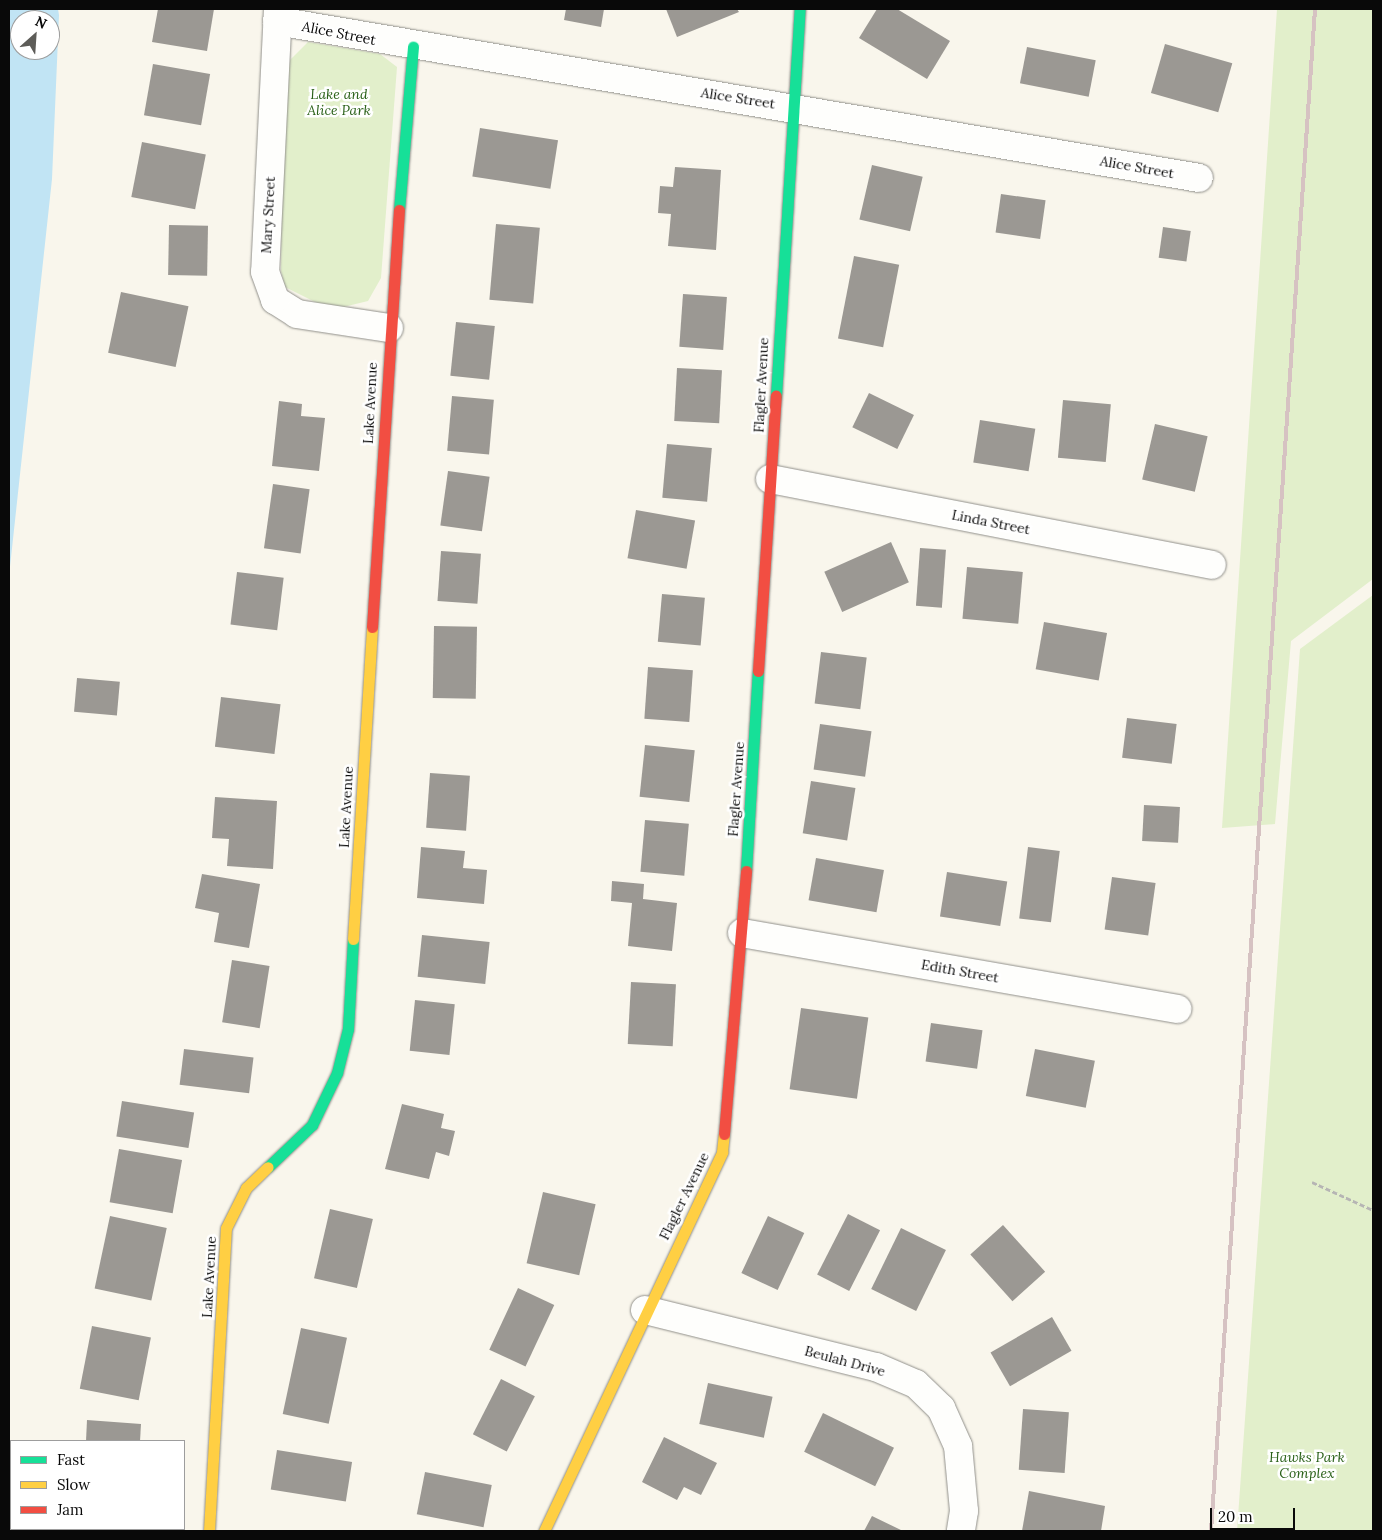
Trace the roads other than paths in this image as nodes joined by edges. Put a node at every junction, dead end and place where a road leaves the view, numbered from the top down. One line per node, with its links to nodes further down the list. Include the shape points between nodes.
1 (800, 9): 4 (street, Flagler Avenue)
2 (278, 15): 3 (street, Alice Street); 6 (street, Mary Street, via 265,272 275,300 298,314)
3 (413, 47): 4 (street, Alice Street); 6 (street, Lake Avenue)
4 (792, 106): 5 (street, Alice Street); 7 (street, Flagler Avenue)
5 (1199, 178)
6 (389, 328): 12 (street, Lake Avenue, via 348,1029 338,1073 312,1125 246,1188 226,1228)
7 (770, 479): 8 (street, Linda Street); 9 (street, Flagler Avenue)
8 (1212, 565)
9 (742, 933): 10 (street, Edith Street); 11 (street, Flagler Avenue, via 722,1152)
10 (1177, 1009)
11 (645, 1310): 13 (street, Flagler Avenue); 14 (street, Beulah Drive, via 876,1367 916,1384 941,1408 958,1446 964,1511)
12 (209, 1531)
13 (544, 1531)
14 (961, 1531)

